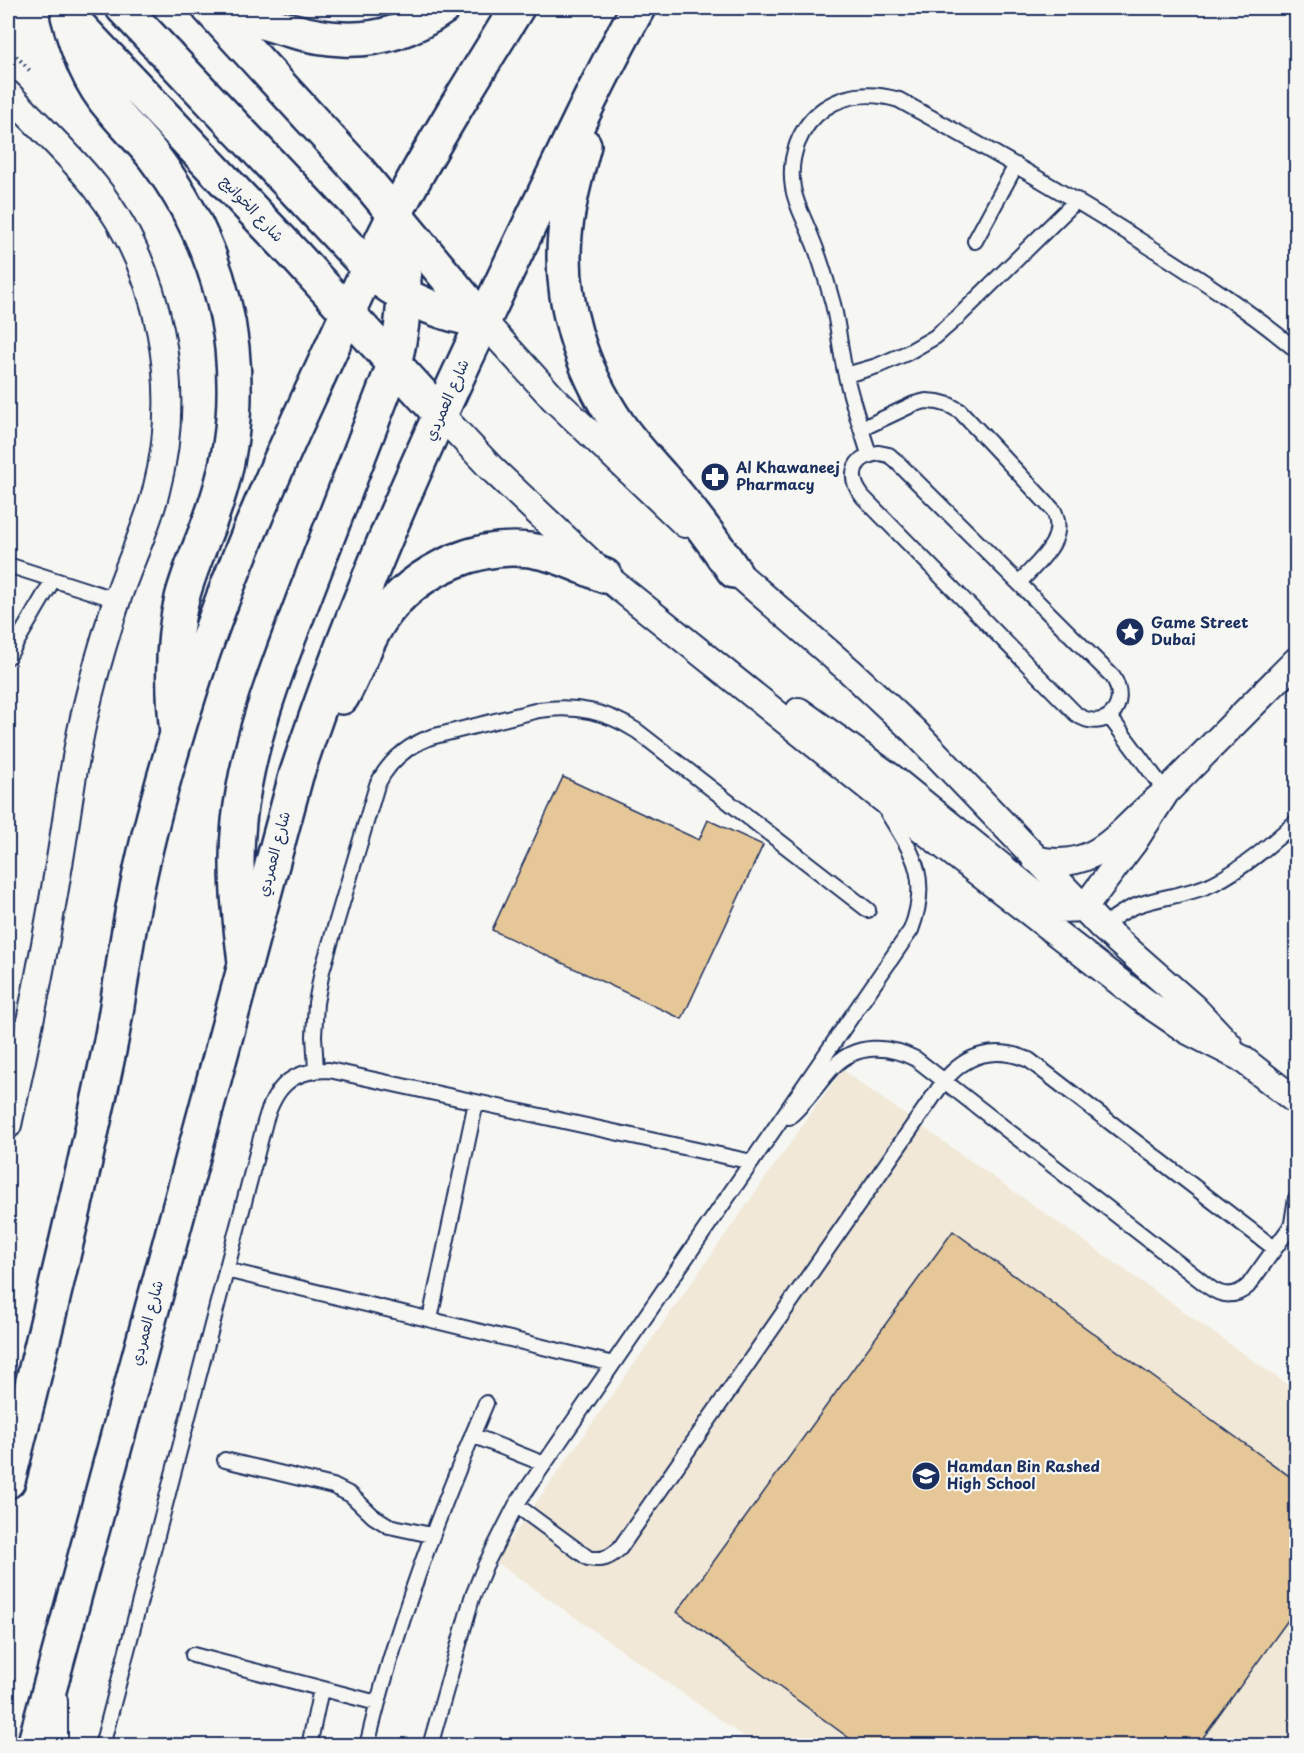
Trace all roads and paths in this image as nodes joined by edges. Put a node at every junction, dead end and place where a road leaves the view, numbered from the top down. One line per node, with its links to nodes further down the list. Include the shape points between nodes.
1 (123, 8): 14 (main road)
2 (209, 8): 12 (main road)
3 (219, 8): 4 (main road, via 307,36 348,40 385,36)
4 (443, 8)
5 (517, 8): 12 (main road, via 445,124)
6 (638, 8): 8 (main road, شارع العمردي)
7 (65, 12): 16 (main road, شارع الخوانيج); 34 (main road, via 96,88 153,155 192,215 216,273 232,347 233,424 227,462 186,587 176,631 172,665)
8 (604, 68): 17 (main road, شارع العمردي); 25 (main road, via 569,202 564,270 568,306 586,366 619,425)
9 (8, 94): 29 (street, via 96,188 118,222 137,257 161,333 168,412 164,452 156,491)
10 (1016, 165): 11 (lane); 13 (lane); 20 (lane, via 899,100 882,95 865,94 832,103 807,125 793,156 793,189 824,272)
11 (1077, 200): 18 (lane, via 1223,293); 20 (lane, via 934,337 897,358)
12 (395, 215): 14 (main road); 15 (main road, via 403,255); 17 (main road)
13 (975, 241)
14 (368, 269): 15 (main road); 16 (main road)
15 (405, 296): 17 (main road, via 438,311); 19 (main road)
16 (348, 313): 19 (main road, شارع الخوانيج); 34 (main road, via 246,539)
17 (483, 321): 21 (main road, شارع العمردي); 25 (street, via 553,398)
18 (1296, 351)
19 (394, 365): 21 (main road, شارع الخوانيج); 43 (main road, via 271,684 245,776 237,869)
20 (846, 375): 22 (lane)
21 (440, 414): 26 (street); 35 (main road, شارع العمردي, via 362,593 323,692)
22 (861, 429): 23 (lane); 28 (lane, via 926,401 960,411 1054,511 1057,519 1053,546)
23 (869, 454): 28 (lane, via 879,453 897,462); 33 (lane, via 860,460 853,479 863,497 1076,714 1092,721)
24 (8, 565): 27 (lane)
25 (734, 571): 39 (street, via 906,723)
26 (605, 576): 30 (street); 35 (main road, via 545,553 522,550 476,554 433,571 413,584 382,618)
27 (53, 580): 29 (lane); 31 (lane)
28 (1018, 583): 33 (lane, via 1113,677 1120,697)
29 (117, 600): 49 (street, via 82,725)
30 (677, 633): 37 (street); 40 (street, via 798,710 891,777 1045,902 1058,909)
31 (8, 657)
32 (1296, 661): 36 (street)
33 (1109, 716): 36 (lane)
34 (177, 733): 62 (main road, via 150,829 80,1185)
35 (296, 776): 43 (main road, شارع العمردي)
36 (1166, 792): 39 (street, via 1092,856 1064,863); 40 (street)
37 (877, 794): 44 (street, via 1144,1001 1188,1031); 50 (lane, via 917,866 917,915 903,944)
38 (1296, 822): 42 (lane, via 1213,884 1137,905)
39 (1035, 859): 40 (street)
40 (1083, 908): 42 (street)
41 (868, 910): 45 (lane, via 637,731 607,715 556,707 431,737 393,760 377,785 322,971 314,1036)
42 (1102, 927): 44 (street, via 1194,1008)
43 (245, 962): 66 (main road, شارع العمردي)
44 (1241, 1058): 47 (street)
45 (316, 1070): 48 (lane); 55 (lane, via 291,1079 274,1097)
46 (944, 1081): 50 (lane, via 903,1052 888,1048 859,1051 834,1066 809,1099); 54 (lane, via 963,1062 982,1054 1002,1052 1029,1060); 54 (lane, via 1216,1292 1242,1292); 63 (lane, via 614,1554 597,1560 588,1558)
47 (1296, 1101)
48 (476, 1102): 51 (lane); 56 (lane)
49 (8, 1125)
50 (778, 1125): 51 (lane)
51 (752, 1162): 57 (lane)
52 (1296, 1198): 53 (lane)
53 (1294, 1221): 54 (lane)
54 (1274, 1248)
55 (226, 1270): 56 (lane); 71 (lane)
56 (430, 1319): 57 (lane)
57 (613, 1364): 61 (lane)
58 (486, 1403): 59 (lane)
59 (472, 1435): 61 (lane); 64 (lane)
60 (225, 1460): 64 (lane, via 333,1486 389,1526)
61 (544, 1464): 63 (lane)
62 (8, 1481)
63 (516, 1505): 74 (lane, via 472,1598)
64 (431, 1535): 68 (lane)
65 (193, 1655): 67 (lane)
66 (53, 1674): 69 (main road, شارع العمردي); 70 (street)
67 (321, 1689): 68 (lane); 72 (lane)
68 (377, 1703): 73 (lane)
69 (34, 1746)
70 (54, 1746)
71 (102, 1746)
72 (309, 1746)
73 (367, 1746)
74 (430, 1746)

